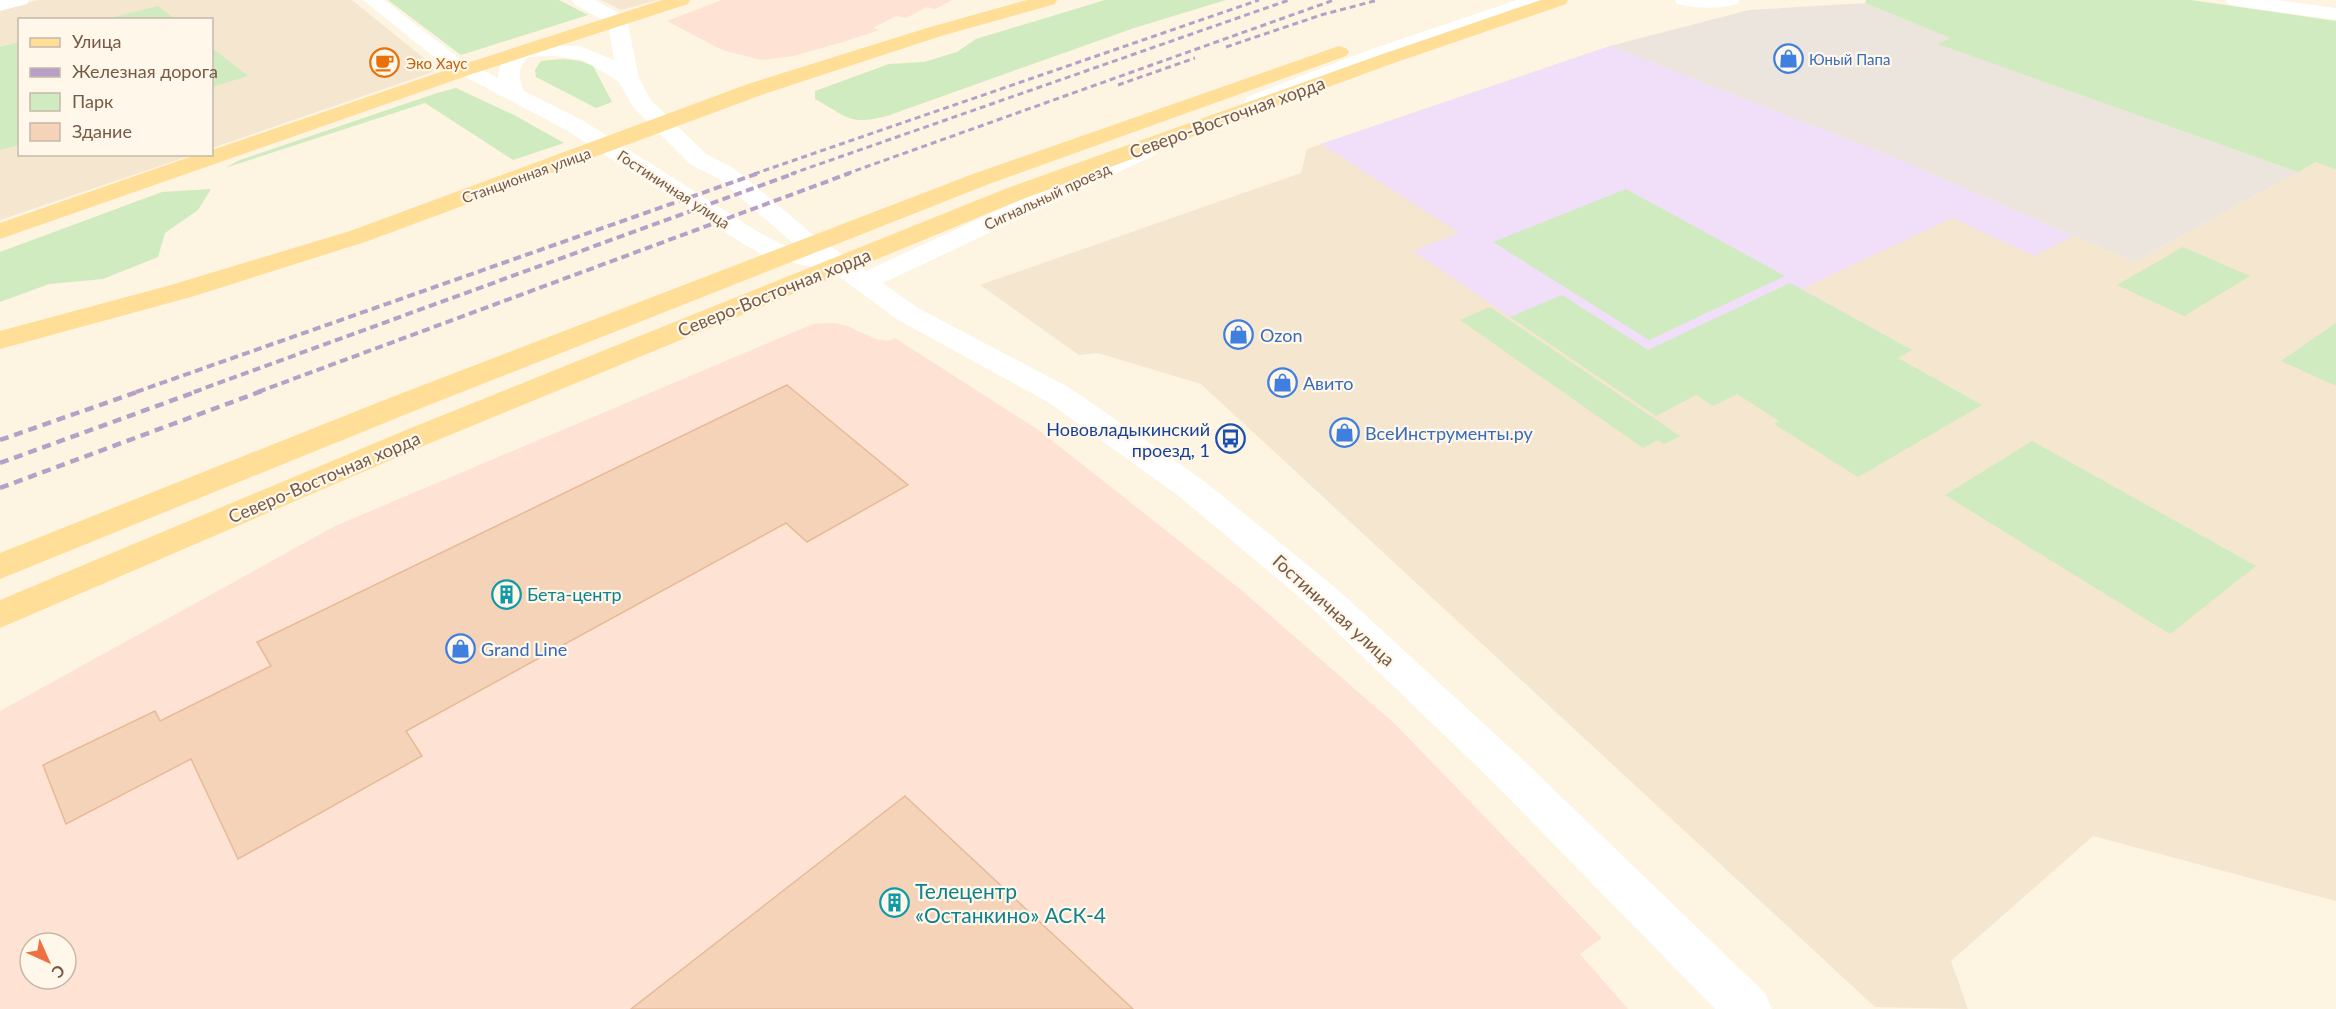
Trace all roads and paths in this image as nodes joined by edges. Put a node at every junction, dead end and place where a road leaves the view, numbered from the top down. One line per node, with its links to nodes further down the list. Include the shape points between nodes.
1 (20, 0): 12 (street)
2 (372, 0): 16 (street, Гостиничная улица)
3 (581, 0): 14 (street)
4 (681, 0): 14 (main road)
5 (1048, 0): 19 (main road, Станционная улица, via 837,62)
6 (1494, 0): 26 (main road, Северо-Восточная хорда, via 981,179 403,404)
7 (1536, 0): 24 (street, Сигнальный проезд, via 1373,55 1232,111)
8 (1559, 0): 27 (main road, Северо-Восточная хорда, via 1014,195 417,437)
9 (1684, 0): 10 (street)
10 (1731, 0)
11 (2235, 0): 13 (street)
12 (0, 5)
13 (2336, 14)
14 (617, 20): 15 (main road); 17 (street, Гостиничная улица)
15 (523, 51): 16 (main road); 17 (street, via 587,54 605,61); 18 (street, via 509,66 507,78)
16 (465, 70): 18 (street, Гостиничная улица); 21 (main road)
17 (628, 78): 19 (street, Гостиничная улица, via 641,102)
18 (514, 93): 20 (street, Гостиничная улица)
19 (663, 124): 20 (main road, Станционная улица); 24 (street, Гостиничная улица, via 698,159 727,174 802,238)
20 (606, 145): 24 (street, Гостиничная улица, via 772,250 812,258); 25 (main road, Станционная улица, via 359,236 181,291)
21 (213, 156)
22 (213, 156): 23 (main road)
23 (0, 231)
24 (864, 282): 28 (street, Гостиничная улица, via 908,314 1059,395 1192,489 1316,591 1506,770)
25 (0, 340)
26 (0, 567)
27 (0, 615)
28 (1748, 1009)

